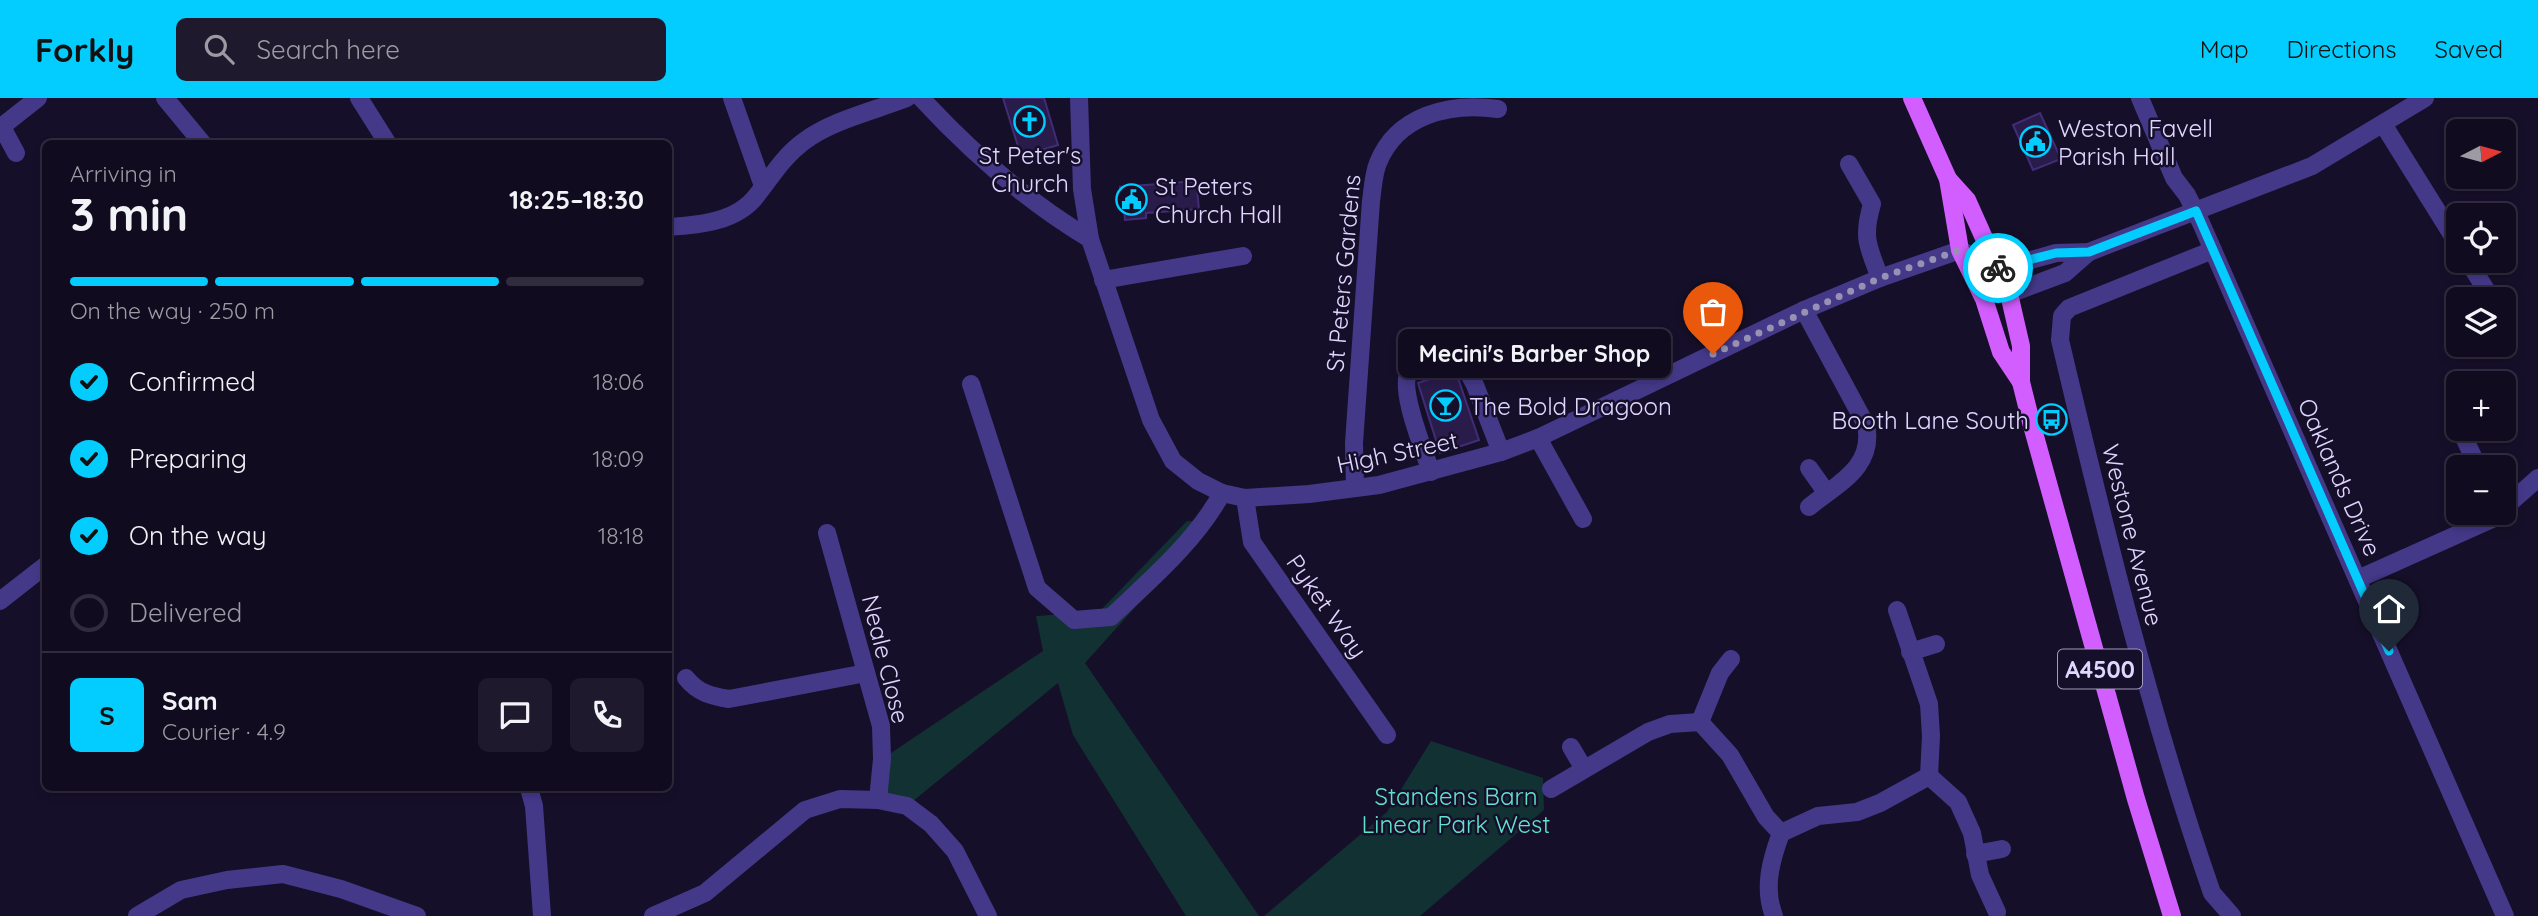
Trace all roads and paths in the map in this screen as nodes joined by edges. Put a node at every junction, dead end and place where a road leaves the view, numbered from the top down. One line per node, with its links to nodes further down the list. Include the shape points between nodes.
1 (38, 98): 13 (street)
2 (165, 98): 14 (street)
3 (359, 98): 15 (street)
4 (732, 98): 19 (street)
5 (907, 98): 19 (street, via 805,141)
6 (920, 98): 23 (street, via 992,168)
7 (1079, 98): 23 (street, High Street, via 1082,189)
8 (1913, 98): 18 (main road, A4500)
9 (2140, 98): 20 (street, Oaklands Drive, via 2174,178)
10 (2425, 98): 12 (street)
11 (1498, 109): 41 (street, St Peters Gardens, via 1472,105 1438,110 1411,122 1389,140 1376,166 1354,443)
12 (2383, 124): 20 (street, via 2312,166); 21 (street)
13 (1, 128): 16 (street)
14 (200, 140)
15 (385, 140)
16 (16, 153)
17 (1849, 163): 29 (street, via 1872,204 1865,228)
18 (1948, 179): 24 (main road, A4500); 28 (main road, A4500, via 1968,200)
19 (763, 186): 22 (street, via 746,206 729,216)
20 (2196, 211): 25 (street, Oaklands Drive); 26 (street)
21 (2446, 225)
22 (672, 227)
23 (1090, 239): 30 (street, High Street)
24 (1960, 250): 28 (street); 29 (street, High Street); 31 (main road, A4500)
25 (2213, 250): 51 (street, Oaklands Drive); 78 (street, Westone Avenue, via 2069,308 2062,316 2060,340 2149,697 2212,893)
26 (2089, 252): 28 (street, via 2056,253); 32 (street, via 2065,274)
27 (1243, 256): 30 (street)
28 (1999, 269): 31 (street); 32 (main road, A4500)
29 (1880, 278): 33 (street, High Street)
30 (1103, 280): 43 (street, High Street, via 1152,420 1173,460)
31 (1979, 287): 32 (street); 34 (main road, A4500, via 2001,352)
32 (2008, 294): 34 (main road, A4500, via 2021,346)
33 (1804, 310): 36 (street, High Street); 42 (street, via 1866,425 1868,437 1858,468)
34 (2021, 382): 77 (main road, A4500)
35 (971, 384): 43 (street, via 1037,588 1074,620 1111,617 1153,577)
36 (1538, 438): 37 (street, High Street); 47 (street)
37 (1501, 452): 39 (street, High Street); 39 (street, via 1464,365 1445,357 1420,364 1406,380 1408,400)
38 (1809, 468): 42 (street)
39 (1431, 472): 41 (street, High Street)
40 (2538, 478): 44 (street)
41 (1355, 488): 45 (street, High Street)
42 (1826, 492): 46 (street)
43 (1222, 494): 45 (street, High Street)
44 (2516, 496)
45 (1245, 498): 60 (street, Pyket Way, via 1252,542)
46 (1809, 506)
47 (1583, 519)
48 (2479, 525): 51 (street)
49 (827, 533): 57 (street, Neale Close)
50 (42, 568): 52 (street)
51 (2358, 579): 79 (street, Oaklands Drive)
52 (0, 601)
53 (1897, 610): 55 (street)
54 (1936, 644): 55 (street)
55 (1910, 652): 63 (street, via 1929,704)
56 (1731, 659): 59 (street, via 1720,673)
57 (866, 673): 58 (street, via 729,699 711,696); 66 (street, Neale Close, via 881,726)
58 (686, 678)
59 (1700, 722): 62 (street, via 1671,724 1648,732); 67 (street, via 1730,755 1766,817)
60 (1387, 735)
61 (1571, 747): 62 (street)
62 (1584, 769): 64 (street)
63 (1929, 776): 67 (street, via 1857,812 1818,816); 69 (street, via 1958,802 1972,833)
64 (1551, 789)
65 (530, 791): 73 (street)
66 (878, 800): 74 (street, via 839,799 805,810 705,893); 75 (street, via 907,806 931,824 955,851)
67 (1781, 833): 76 (street, via 1769,866)
68 (2002, 849): 69 (street)
69 (1975, 854): 70 (street)
70 (1997, 912)
71 (137, 916): 72 (street, via 181,890 283,874)
72 (417, 916)
73 (542, 916)
74 (653, 916)
75 (988, 916)
76 (1774, 916)
77 (2172, 916)
78 (2232, 916)
79 (2505, 916)

